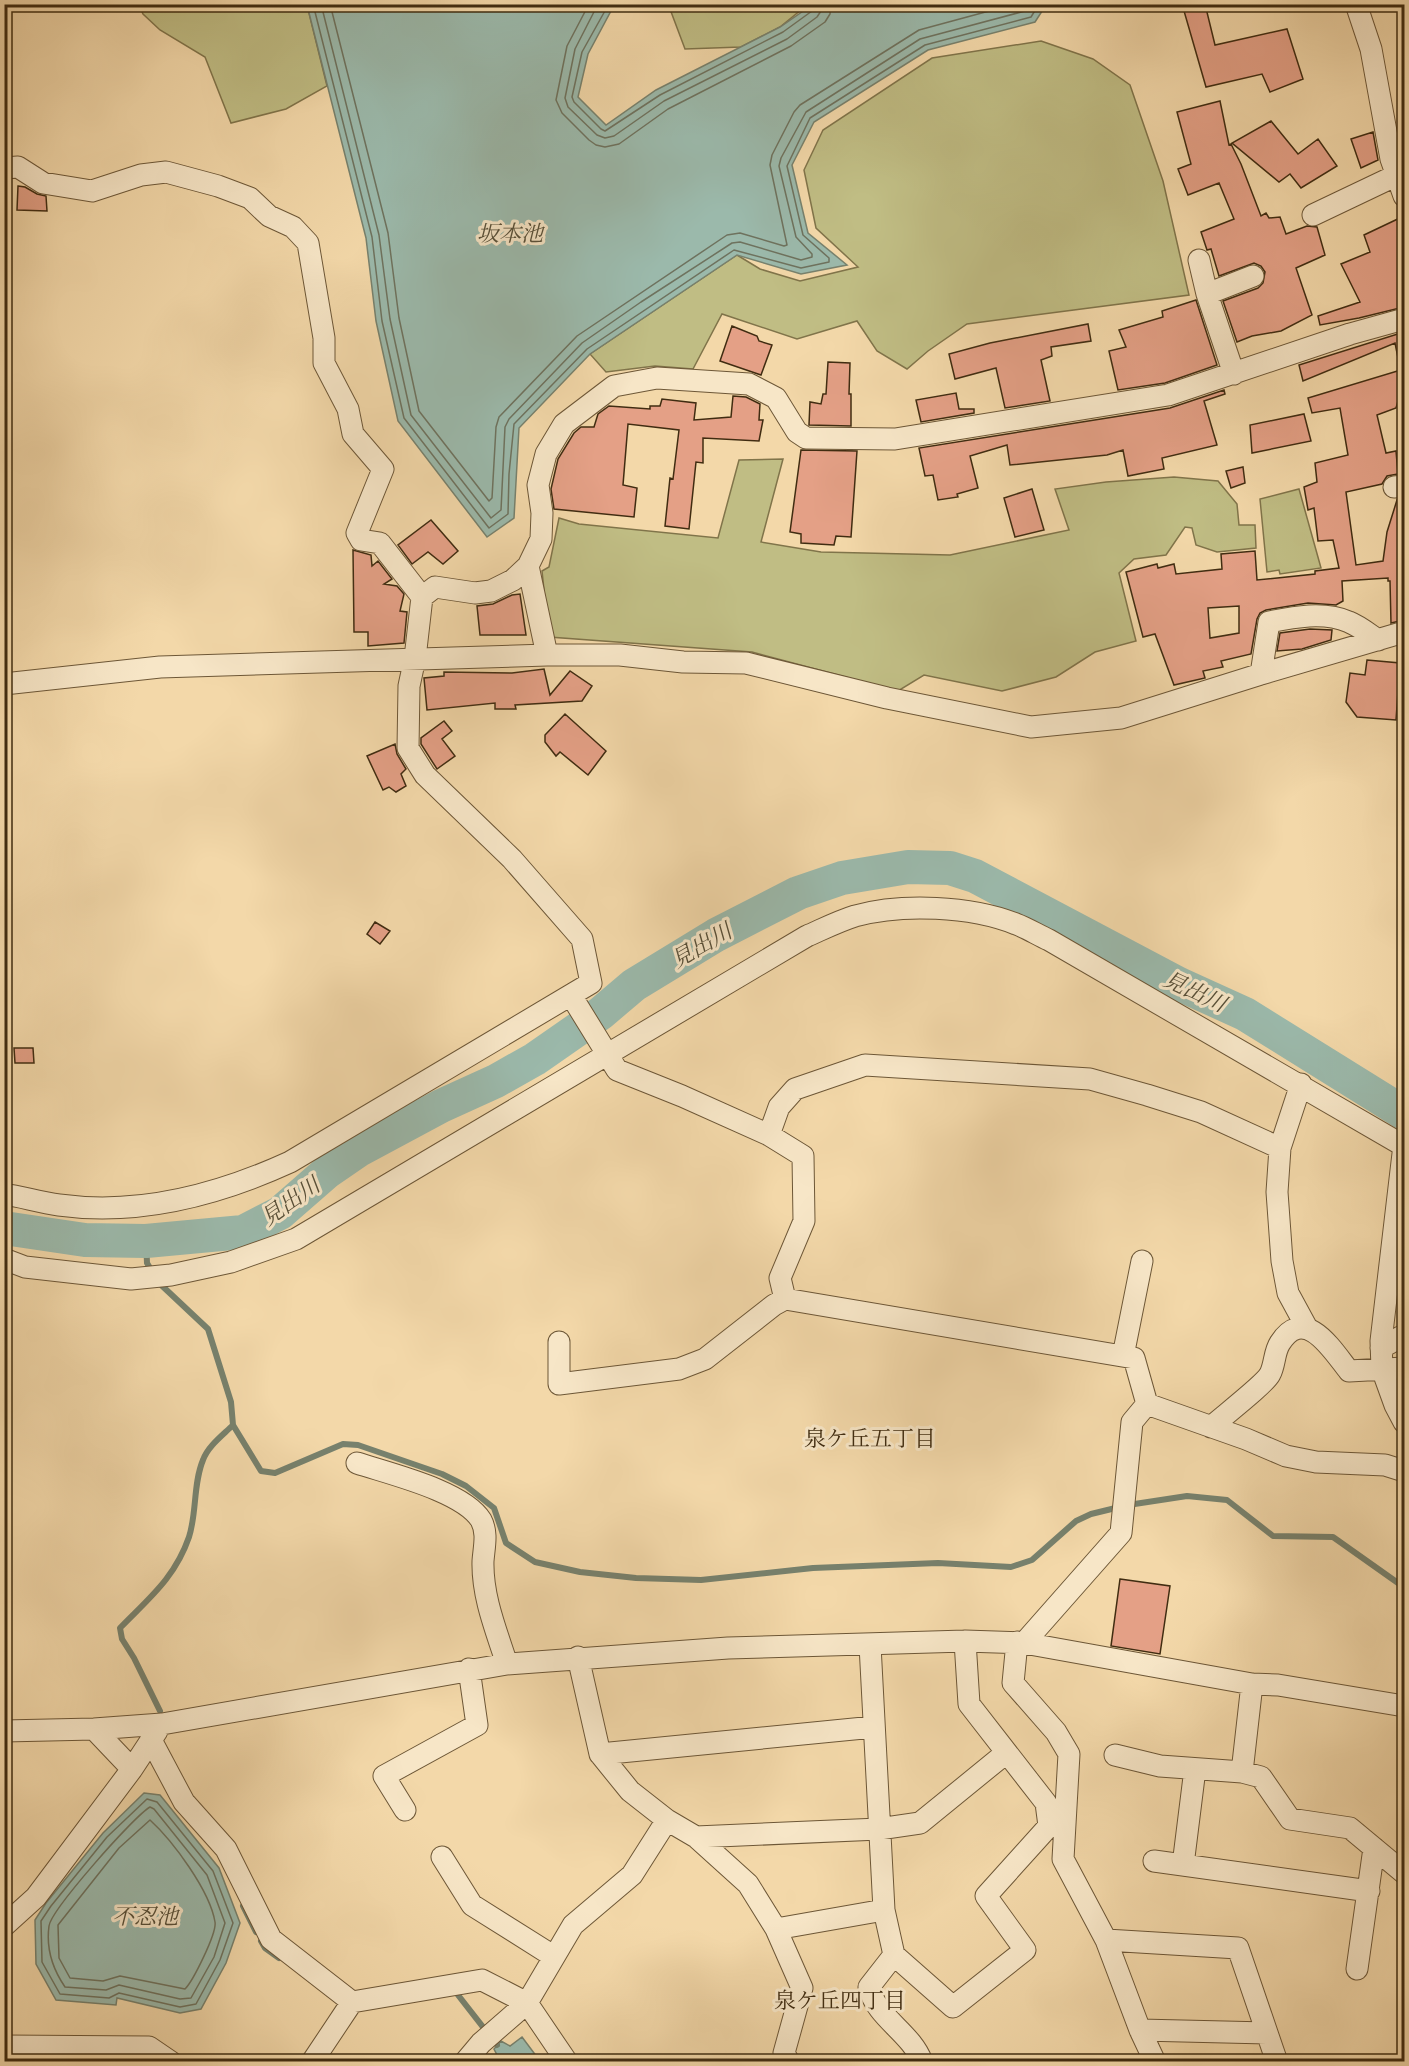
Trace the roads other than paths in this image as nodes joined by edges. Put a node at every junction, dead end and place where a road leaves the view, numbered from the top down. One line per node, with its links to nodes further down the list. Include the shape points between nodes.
1 (1356, 4): 3 (street, via 1371,49)
2 (4, 168): 12 (street, via 18,167 43,183 92,191 141,175 166,172 250,198 269,216 293,227 308,243 324,338 324,363 348,409 353,434 383,469 357,533 361,540 380,543)
3 (1397, 175): 4 (street); 5 (street)
4 (1404, 196)
5 (1313, 215)
6 (1199, 260): 8 (street)
7 (1252, 276): 8 (street)
8 (1207, 294): 10 (street)
9 (1404, 319): 10 (street)
10 (1234, 374): 11 (street, via 1167,395 895,439 806,438 797,432 776,398 749,384 657,378 615,386 564,424 546,454 538,485 541,539)
11 (528, 566): 12 (street, via 513,580 491,591 475,593 435,587); 15 (street)
12 (422, 597): 16 (street)
13 (1404, 632): 14 (street)
14 (1378, 640): 17 (street); 17 (street, via 1349,622 1330,617 1300,616 1269,622)
15 (547, 654): 16 (street); 17 (street, via 746,663 887,698 1031,727 1121,718)
16 (415, 658): 18 (street, via 160,667); 19 (street, via 409,686 408,748 425,775 512,859 582,939 591,984)
17 (1261, 674)
18 (4, 684)
19 (572, 997): 20 (street); 25 (street, via 290,1162 261,1175 155,1205 120,1208 60,1205)
20 (607, 1055): 21 (street, via 807,936 855,916 895,909 928,909 977,913 1015,923); 22 (street, via 617,1070); 26 (street, via 296,1239 231,1262 131,1279 25,1267)
21 (1300, 1084): 23 (street); 24 (street)
22 (769, 1135): 24 (street, via 779,1107 795,1089 865,1065 1090,1080 1201,1112); 28 (street, via 803,1156 804,1221 780,1278)
23 (1404, 1146): 32 (street)
24 (1280, 1148): 29 (street, via 1277,1192 1282,1261 1288,1293)
25 (4, 1194)
26 (4, 1259)
27 (1142, 1261): 33 (street)
28 (785, 1299): 31 (street, via 705,1359 679,1369 559,1384); 33 (street)
29 (1307, 1328): 35 (street, via 1324,1338 1349,1371); 38 (street, via 1293,1330 1280,1344 1270,1376)
30 (1404, 1335): 32 (street)
31 (559, 1342)
32 (1381, 1348): 35 (street)
33 (1123, 1356): 36 (street, via 1134,1358)
34 (1404, 1368): 35 (street)
35 (1382, 1369): 37 (street)
36 (1147, 1404): 38 (street); 42 (street, via 1132,1422 1121,1533)
37 (1404, 1422)
38 (1211, 1427): 40 (street, via 1286,1456 1385,1466)
39 (357, 1463): 45 (street, via 444,1493 467,1505 481,1521 486,1537 484,1591)
40 (1404, 1472)
41 (965, 1641): 42 (street); 43 (street); 53 (street, via 969,1704)
42 (1021, 1642): 47 (street); 72 (street, via 1013,1683 1056,1732 1069,1754 1063,1859)
43 (870, 1645): 44 (street); 49 (street)
44 (578, 1657): 45 (street); 54 (street)
45 (507, 1664): 46 (street)
46 (469, 1669): 52 (street); 59 (street, via 477,1725 384,1776)
47 (1252, 1684): 48 (street); 58 (street)
48 (1404, 1706)
49 (874, 1727): 54 (street); 61 (street)
50 (94, 1730): 51 (street); 52 (street); 56 (street)
51 (4, 1731)
52 (157, 1732): 56 (street); 76 (street, via 184,1802 226,1849 271,1939)
53 (1006, 1753): 61 (street, via 921,1823); 73 (street, via 1046,1803 1049,1826 986,1896 1025,1950 953,2007)
54 (600, 1754): 60 (street, via 630,1791)
55 (1115, 1755): 57 (street, via 1160,1766)
56 (132, 1769): 70 (street, via 36,1897)
57 (1195, 1769): 58 (street); 66 (street)
58 (1242, 1772): 63 (street, via 1261,1777 1290,1819 1350,1828)
59 (405, 1810)
60 (667, 1820): 62 (street); 74 (street, via 632,1875 573,1925)
61 (879, 1829): 62 (street); 69 (street)
62 (696, 1837): 71 (street, via 748,1884)
63 (1374, 1848): 67 (street); 68 (street)
64 (442, 1857): 74 (street, via 472,1905)
65 (1154, 1861): 66 (street)
66 (1183, 1865): 68 (street)
67 (1404, 1873)
68 (1369, 1891): 75 (street)
69 (884, 1910): 71 (street); 73 (street)
70 (4, 1926)
71 (776, 1929): 85 (street, via 802,1988 784,2053)
72 (1106, 1940): 78 (street); 79 (street, via 1238,1948)
73 (894, 1955): 86 (street, via 869,1987 872,2000 918,2049)
74 (553, 1956): 77 (street)
75 (1357, 1969)
76 (352, 2002): 77 (street, via 482,1980); 82 (street)
77 (527, 2003): 83 (street); 84 (street)
78 (1140, 2030): 79 (street); 87 (street)
79 (1267, 2033): 88 (street)
80 (4, 2046): 81 (street, via 149,2047)
81 (171, 2061)
82 (312, 2061)
83 (465, 2061)
84 (567, 2061)
85 (789, 2061)
86 (922, 2061)
87 (1155, 2061)
88 (1277, 2061)

